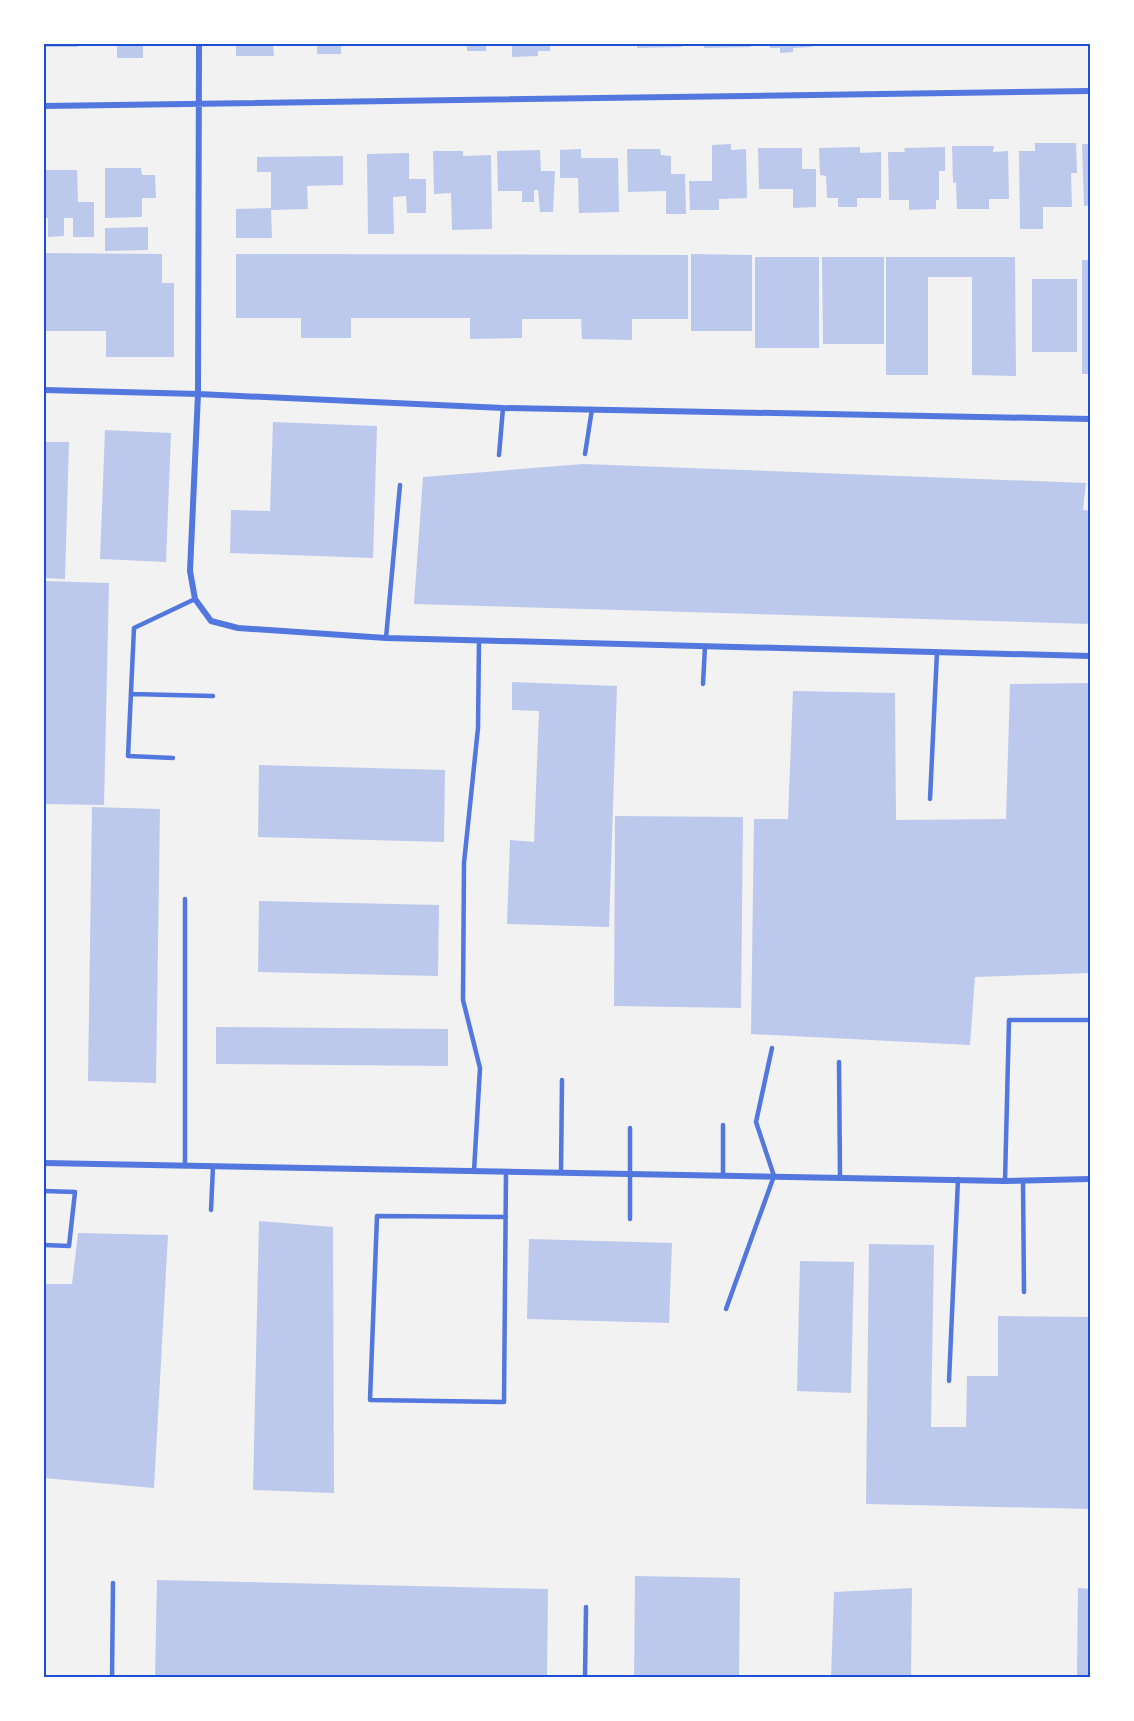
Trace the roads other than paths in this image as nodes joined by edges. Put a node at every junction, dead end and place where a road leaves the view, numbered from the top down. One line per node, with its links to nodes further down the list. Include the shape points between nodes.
1 (199, 44): 3 (street)
2 (1090, 91): 3 (street)
3 (200, 104): 4 (street); 6 (street)
4 (44, 106)
5 (44, 390): 6 (street)
6 (198, 394): 7 (street); 13 (street, via 190,571)
7 (503, 408): 8 (street); 11 (lane)
8 (592, 409): 9 (street); 10 (lane)
9 (1090, 419)
10 (585, 454)
11 (499, 455)
12 (400, 485): 14 (lane)
13 (195, 599): 14 (street, via 211,621 238,628); 20 (lane, via 134,628)
14 (386, 638): 15 (street)
15 (479, 640): 16 (street); 34 (lane, via 478,728 464,875 463,1000 480,1068)
16 (705, 646): 17 (street); 19 (lane)
17 (937, 652): 18 (street); 23 (lane)
18 (1090, 656)
19 (703, 684)
20 (131, 694): 21 (lane); 22 (lane, via 128,756)
21 (213, 696)
22 (173, 758)
23 (930, 799)
24 (185, 899): 32 (lane)
25 (1090, 1020): 44 (lane, via 1009,1020)
26 (772, 1048): 39 (lane, via 756,1122)
27 (839, 1062): 40 (lane)
28 (562, 1080): 36 (lane)
29 (723, 1125): 38 (lane)
30 (630, 1128): 37 (lane)
31 (44, 1163): 32 (street)
32 (185, 1166): 33 (street)
33 (213, 1166): 34 (street); 46 (lane)
34 (474, 1171): 35 (street)
35 (506, 1171): 36 (street); 47 (lane)
36 (561, 1172): 37 (street)
37 (628, 1174): 38 (street); 48 (lane)
38 (723, 1175): 39 (street)
39 (774, 1176): 40 (street); 51 (lane)
40 (840, 1177): 41 (street)
41 (958, 1179): 44 (street); 52 (lane)
42 (1090, 1179): 43 (street)
43 (1023, 1180): 44 (street); 50 (lane)
44 (1005, 1181)
45 (44, 1191): 49 (lane, via 75,1192 69,1246)
46 (211, 1210)
47 (506, 1217): 47 (lane, via 504,1402 370,1400 377,1216)
48 (630, 1219)
49 (44, 1245)
50 (1024, 1292)
51 (726, 1309)
52 (949, 1381)
53 (113, 1583): 55 (lane)
54 (586, 1607): 56 (lane)
55 (112, 1677)
56 (585, 1677)

